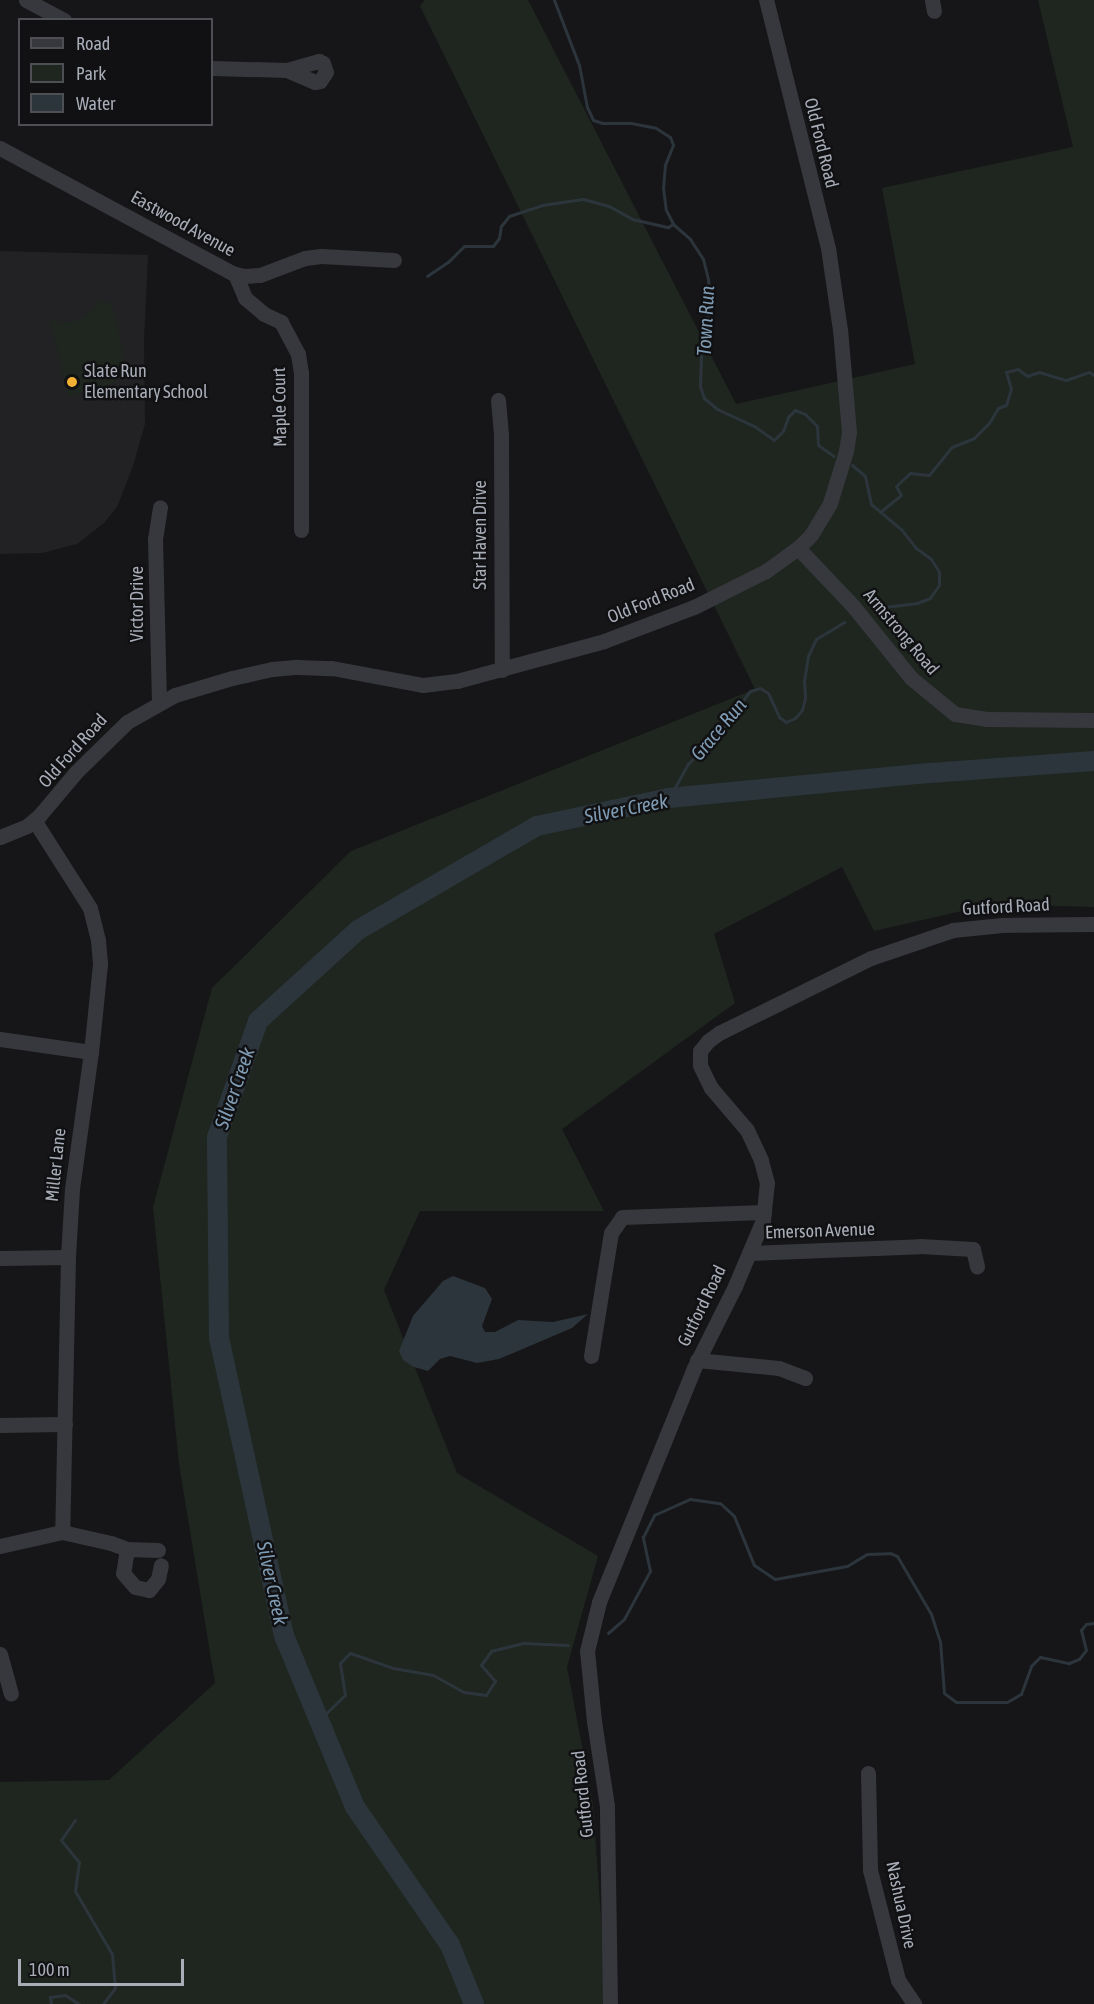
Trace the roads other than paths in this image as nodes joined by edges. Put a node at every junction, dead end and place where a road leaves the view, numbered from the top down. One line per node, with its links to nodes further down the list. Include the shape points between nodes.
1 (26, 0): 3 (street)
2 (766, 0): 12 (street, Old Ford Road, via 832,268 849,432 843,468 830,503)
3 (60, 18)
4 (213, 68): 5 (street)
5 (287, 70)
6 (0, 148): 8 (street, Eastwood Avenue)
7 (394, 260): 8 (street, Eastwood Avenue, via 321,256 260,274)
8 (235, 274): 11 (street, Maple Court, via 244,298 281,322 298,354)
9 (498, 400): 13 (street, Star Haven Drive)
10 (160, 507): 14 (street, Victor Drive, via 155,539)
11 (301, 530)
12 (798, 548): 13 (street, Old Ford Road, via 766,571 694,607 604,641); 15 (street, Armstrong Road, via 853,606 911,678 955,714 985,720)
13 (502, 670): 14 (street, Old Ford Road, via 423,685 332,668 272,669 193,688)
14 (159, 702): 16 (street, Old Ford Road, via 113,734)
15 (1094, 720)
16 (34, 820): 17 (street, Old Ford Road); 20 (street, Miller Lane, via 67,868 94,918 100,964)
17 (0, 837)
18 (1094, 924): 21 (street, Gutford Road, via 952,930 872,958 708,1041 700,1051 700,1065 711,1088 747,1130 761,1160 767,1183)
19 (0, 1039): 20 (street)
20 (92, 1052): 23 (street, Miller Lane, via 72,1189)
21 (764, 1212): 22 (street, Gutford Road); 26 (street, via 622,1217 611,1233)
22 (749, 1253): 25 (street, Emerson Avenue, via 894,1247 973,1249); 27 (street, Gutford Road)
23 (68, 1257): 24 (street); 29 (street, Miller Lane)
24 (0, 1258)
25 (977, 1267)
26 (591, 1356)
27 (697, 1360): 28 (street, via 779,1368); 37 (street, Gutford Road, via 599,1602 587,1651 607,1806)
28 (805, 1378)
29 (65, 1424): 30 (street); 31 (street, Miller Lane)
30 (0, 1425)
31 (62, 1532): 32 (street); 33 (street)
32 (0, 1546)
33 (126, 1549): 33 (street, via 159,1558 158,1579 150,1590 135,1587 123,1573)
34 (0, 1654): 35 (street)
35 (11, 1694)
36 (868, 1773): 38 (street, Nashua Drive, via 870,1870 898,1980)
37 (610, 2004)
38 (914, 2004)

